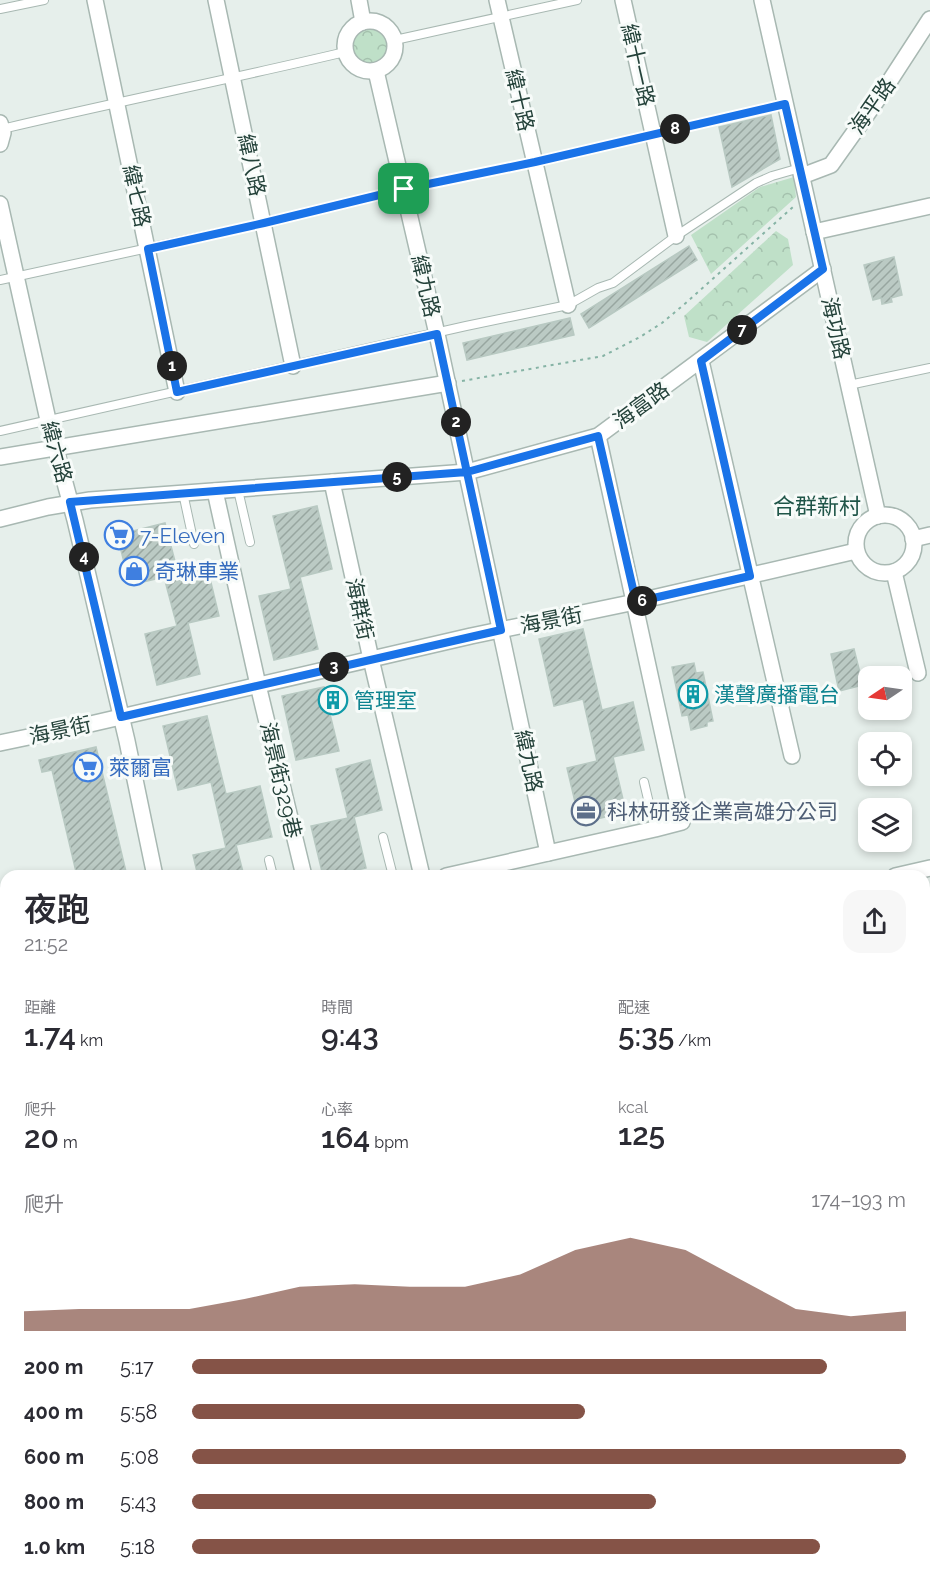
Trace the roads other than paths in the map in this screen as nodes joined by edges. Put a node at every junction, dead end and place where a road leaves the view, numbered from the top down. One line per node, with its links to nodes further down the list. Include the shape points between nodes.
1 (44, 0): 9 (lane)
2 (94, 0): 17 (street, 緯七路)
3 (216, 0): 16 (street, 緯八路)
4 (358, 0): 12 (street)
5 (497, 0): 10 (street, 緯十路)
6 (577, 0): 10 (lane)
7 (623, 0): 20 (street, 緯十一路)
8 (762, 0): 18 (street, 海功路)
9 (0, 9)
10 (501, 16): 13 (lane); 21 (street, 緯十路)
11 (930, 20): 22 (street, 海平路, via 831,165)
12 (363, 22): 13 (street, via 379,22); 14 (street, via 350,30)
13 (395, 40): 15 (street, via 390,63)
14 (345, 52): 15 (street, via 353,66); 16 (lane)
15 (376, 71): 23 (street, 緯九路)
16 (233, 78): 17 (lane); 26 (street, 緯八路)
17 (117, 102): 19 (lane); 29 (street, 緯七路)
18 (785, 104): 20 (lane); 22 (street, 海功路)
19 (1, 132)
20 (654, 134): 21 (lane); 28 (street, 緯十一路)
21 (535, 162): 23 (lane); 33 (street, 緯十路)
22 (801, 172): 27 (street, 海功路); 28 (lane, via 772,176 756,183)
23 (404, 189): 26 (lane); 34 (street, 緯九路)
24 (0, 204): 31 (street, 緯六路)
25 (930, 206): 27 (street)
26 (264, 223): 29 (lane); 36 (street, 緯八路)
27 (814, 232): 30 (street, 海功路)
28 (676, 236): 33 (lane, via 613,282)
29 (148, 249): 31 (lane); 40 (street, 緯七路)
30 (823, 269): 35 (street, 海富路); 39 (street, 海功路)
31 (16, 276): 32 (lane); 41 (street, 緯六路)
32 (0, 280)
33 (568, 305): 34 (lane)
34 (437, 334): 36 (lane); 38 (street, 緯九路)
35 (701, 361): 43 (street, 海富路); 60 (street)
36 (293, 366): 40 (lane)
37 (930, 368): 39 (lane)
38 (448, 383): 44 (street); 46 (street, 緯九路)
39 (849, 385): 52 (street, 海功路)
40 (177, 392): 41 (lane)
41 (48, 420): 42 (lane); 44 (street, 緯六路)
42 (0, 431)
43 (598, 436): 46 (street, 海富路); 61 (street)
44 (55, 447): 45 (street); 51 (street, 緯六路)
45 (0, 457)
46 (467, 472): 47 (street, 海富路); 62 (street, 緯九路)
47 (332, 482): 48 (street, 海富路); 63 (street, 海群街)
48 (238, 490): 49 (street, 海富路); 56 (lane)
49 (215, 491): 50 (street, 海富路); 65 (street, 海景街329巷)
50 (183, 493): 51 (street, 海富路); 57 (lane)
51 (70, 502): 53 (street, 海富路); 66 (street, 緯六路)
52 (878, 516): 55 (street, via 896,517 904,522); 58 (street, via 862,525)
53 (0, 519)
54 (930, 535): 55 (street)
55 (913, 538): 59 (street, via 912,555)
56 (250, 542)
57 (194, 544)
58 (856, 551): 59 (street, via 860,560 875,572); 60 (street, 海景街)
59 (894, 572): 64 (street)
60 (750, 576): 61 (street, 海景街); 68 (street)
61 (636, 602): 62 (street, 海景街); 70 (street, via 682,822)
62 (501, 630): 63 (street, 海景街); 72 (street, 緯九路)
63 (371, 659): 65 (street, 海景街); 78 (street, 海群街)
64 (918, 673)
65 (258, 685): 66 (street, 海景街); 76 (street, 海景街329巷)
66 (121, 717): 67 (street, 海景街); 74 (street, 緯六路)
67 (0, 743)
68 (792, 756)
69 (644, 782): 70 (lane)
70 (656, 829): 72 (street)
71 (383, 837): 77 (lane)
72 (548, 853): 79 (street)
73 (269, 860): 75 (lane)
74 (154, 870)
75 (272, 870)
76 (303, 870)
77 (391, 870)
78 (421, 870)
79 (473, 870)

